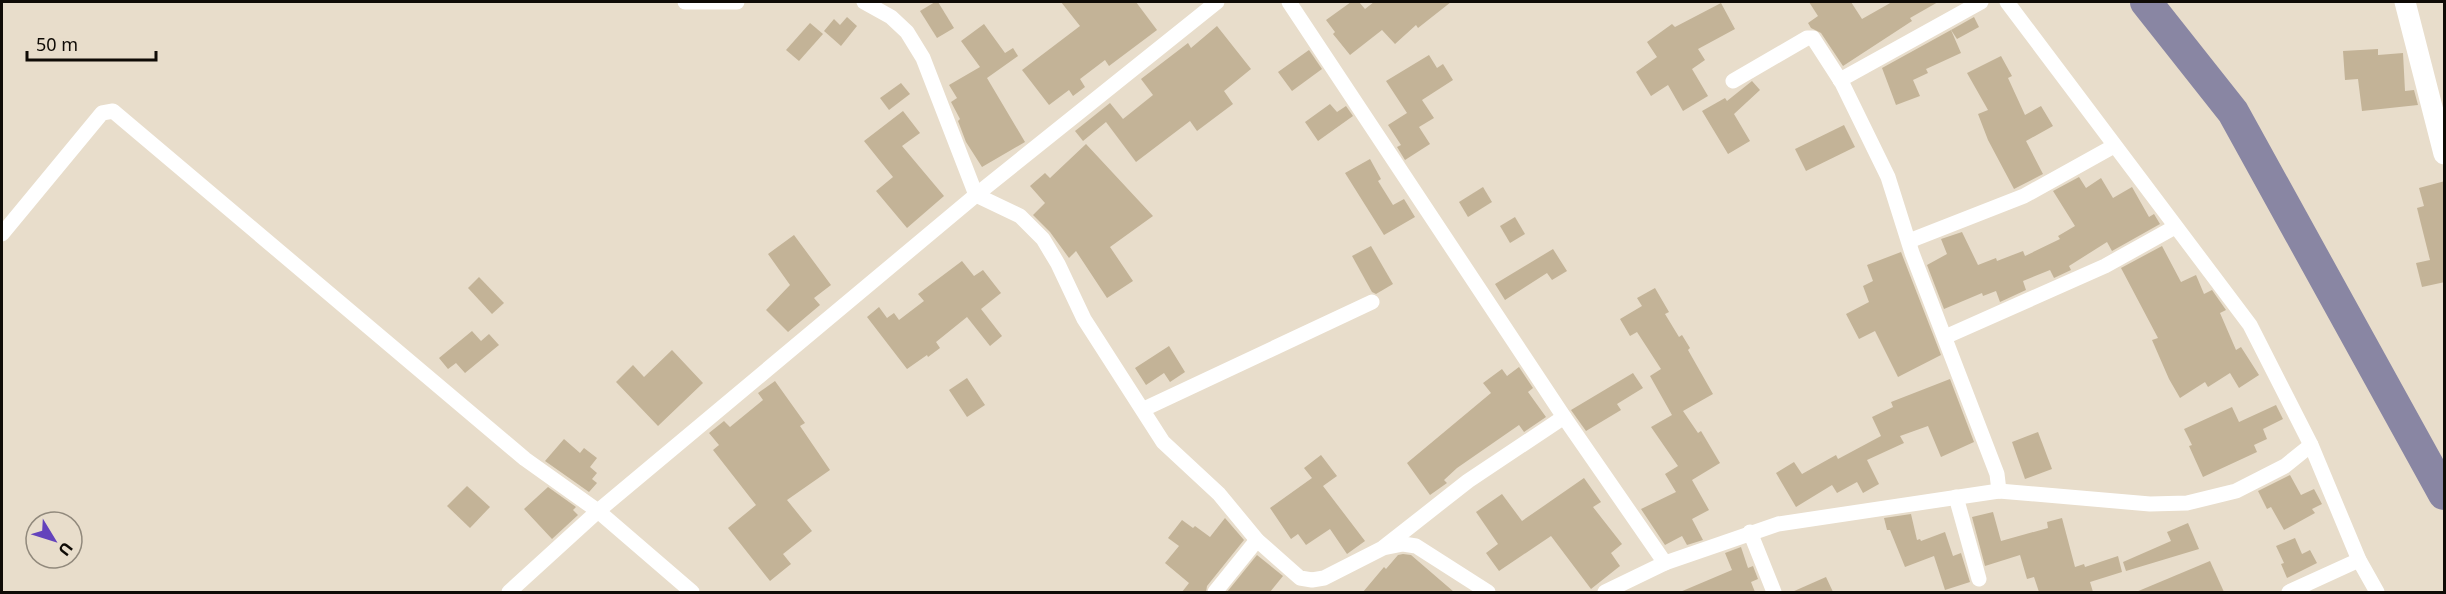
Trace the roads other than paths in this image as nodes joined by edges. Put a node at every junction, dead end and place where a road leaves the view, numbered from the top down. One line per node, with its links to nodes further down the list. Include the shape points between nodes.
1 (685, 2): 2 (street)
2 (737, 2)
3 (864, 2): 13 (street, via 891,17 907,32 923,58)
4 (1217, 2): 13 (street)
5 (1289, 2): 20 (street)
6 (1981, 2): 9 (street)
7 (2007, 2): 11 (street)
8 (2405, 2): 12 (street)
9 (1840, 80): 10 (street, via 1810,38); 16 (street, via 1888,177)
10 (1733, 81)
11 (2114, 146): 14 (street); 16 (street, via 2024,196)
12 (2445, 154)
13 (976, 195): 19 (street, via 1020,216 1043,239 1084,318); 24 (street)
14 (2175, 227): 18 (street, via 2105,266); 21 (street, via 2250,325)
15 (2, 234): 24 (street, via 102,113 113,111 525,459)
16 (1909, 241): 18 (street)
17 (1372, 302): 19 (street)
18 (1945, 337): 22 (street)
19 (1144, 409): 26 (street, via 1163,442 1219,494)
20 (1564, 417): 27 (street, via 1468,481); 29 (street)
21 (2311, 445): 22 (street, via 2285,466 2236,490 2187,503 2150,504); 28 (street)
22 (2000, 491): 23 (street)
23 (1956, 497): 25 (street, via 1778,524); 30 (street)
24 (598, 511): 31 (street); 32 (street)
25 (1750, 532): 29 (street); 36 (street)
26 (1257, 540): 27 (street, via 1300,578 1312,580 1324,578); 33 (street)
27 (1383, 548): 34 (street, via 1416,546)
28 (2359, 560): 37 (street); 38 (street)
29 (1665, 563): 35 (street)
30 (1979, 579)
31 (509, 592)
32 (692, 592)
33 (1215, 592)
34 (1488, 592)
35 (1605, 592)
36 (1774, 592)
37 (2289, 592)
38 (2377, 592)

